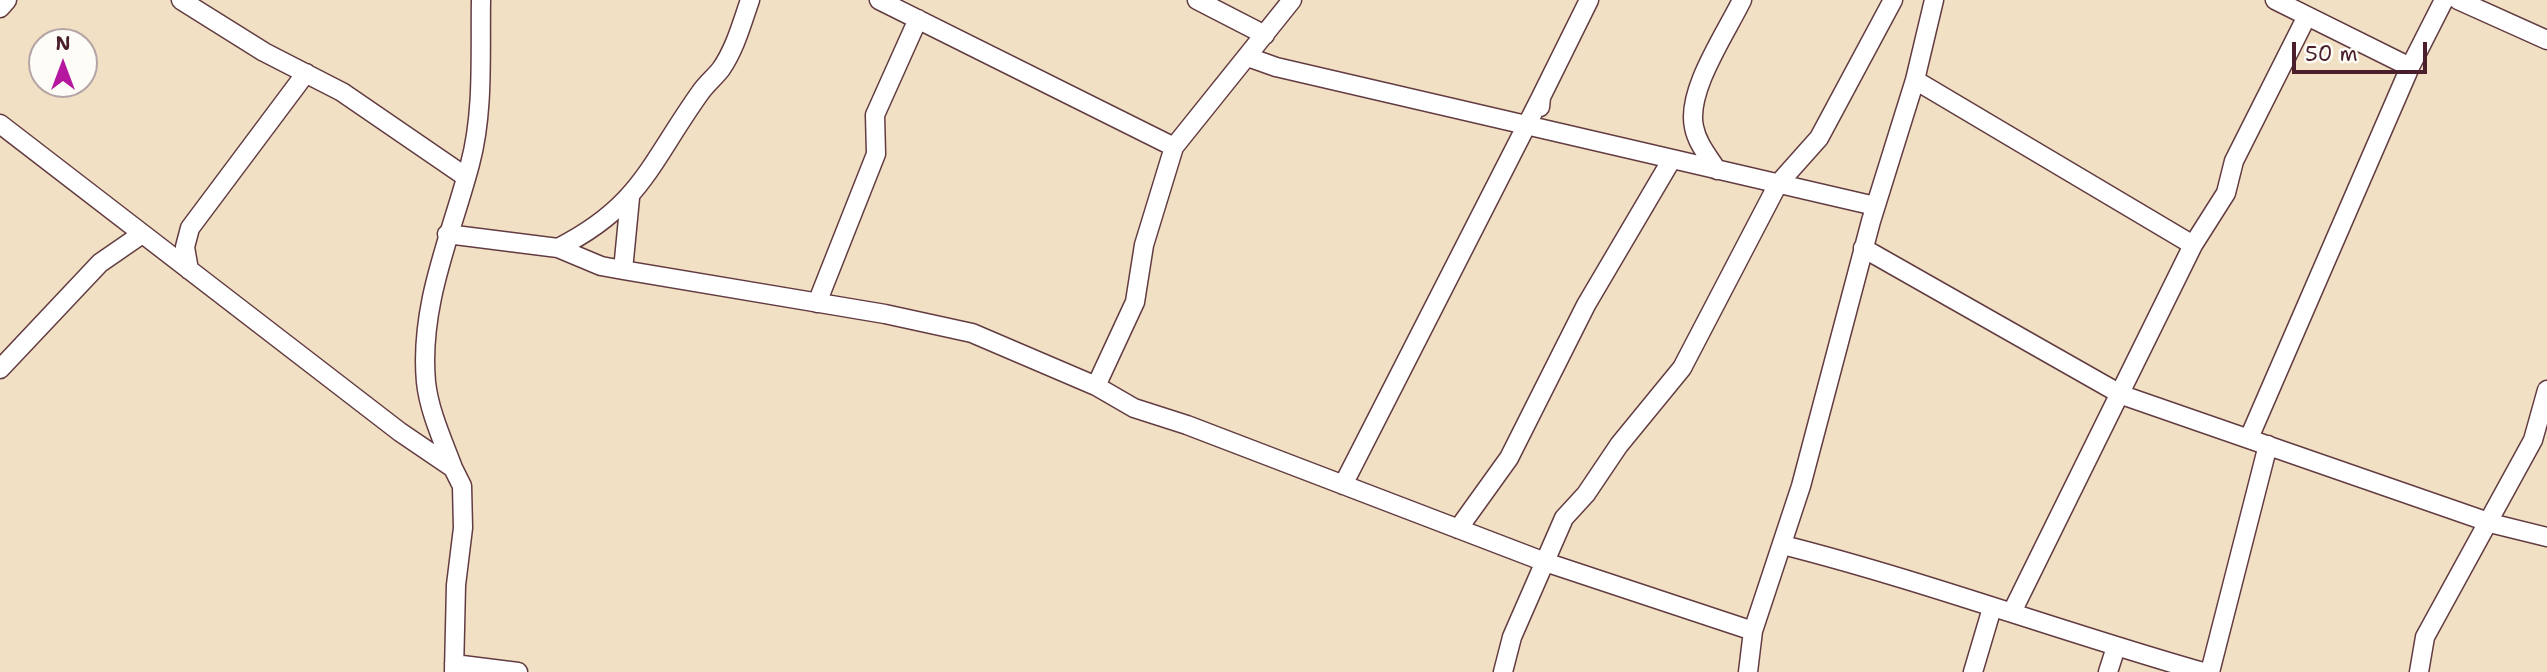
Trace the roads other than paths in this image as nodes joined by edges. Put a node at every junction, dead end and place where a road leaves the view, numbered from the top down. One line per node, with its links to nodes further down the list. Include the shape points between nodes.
1 (7, 0): 15 (street)
2 (181, 0): 22 (street)
3 (481, 0): 29 (street, via 478,124)
4 (750, 0): 31 (street, via 722,68 700,92 664,153)
5 (879, 0): 17 (street)
6 (1197, 0): 18 (street)
7 (1292, 0): 18 (street)
8 (1588, 0): 25 (street, via 1541,97)
9 (1742, 0): 28 (street, via 1692,101 1694,127)
10 (1894, 0): 30 (street, via 1819,138)
11 (1934, 0): 23 (street)
12 (2276, 0): 16 (street)
13 (2444, 0): 21 (street)
14 (2458, 0): 19 (street)
15 (0, 8)
16 (2304, 9): 21 (street); 35 (street, via 2234,161 2227,192)
17 (918, 19): 26 (street); 40 (street, via 875,115 876,154)
18 (1265, 35): 20 (street)
19 (2547, 40)
20 (1248, 57): 25 (street); 26 (street)
21 (2410, 67): 45 (street)
22 (306, 73): 29 (street, via 342,92); 38 (street, via 190,228 185,247)
23 (1916, 80): 32 (street); 35 (street)
24 (0, 124): 33 (street)
25 (1532, 129): 27 (street); 48 (street)
26 (1174, 147): 42 (street, via 1144,245 1135,302)
27 (1672, 159): 28 (street); 50 (street, via 1586,305 1509,458)
28 (1717, 170): 30 (street)
29 (466, 177): 34 (street)
30 (1778, 184): 32 (street); 53 (street, via 1682,368 1564,518)
31 (630, 198): 36 (street, via 589,231); 39 (street)
32 (1875, 206): 37 (street)
33 (142, 234): 38 (street); 41 (street, via 100,263)
34 (447, 234): 36 (street); 47 (street, via 432,287 425,361 429,396)
35 (2193, 244): 44 (street)
36 (558, 247): 39 (street, via 601,266)
37 (1863, 248): 44 (street); 52 (street)
38 (189, 270): 47 (street)
39 (623, 270): 40 (street)
40 (817, 303): 42 (street, via 972,333)
41 (0, 369)
42 (1096, 386): 48 (street, via 1134,408)
43 (2547, 390): 49 (street, via 2533,440)
44 (2122, 395): 45 (street); 55 (street)
45 (2249, 438): 46 (street)
46 (2268, 445): 49 (street); 65 (street)
47 (453, 468): 58 (street, via 462,486 463,528)
48 (1343, 485): 50 (street)
49 (2487, 522): 51 (street); 66 (street, via 2425,637)
50 (1458, 529): 53 (street)
51 (2547, 537)
52 (1783, 544): 54 (street); 56 (street)
53 (1545, 562): 56 (street); 60 (street, via 1512,637)
54 (1992, 608): 55 (street); 62 (street)
55 (2012, 612): 57 (street)
56 (1753, 631): 61 (street)
57 (2116, 647): 63 (street); 64 (street)
58 (454, 668): 59 (street)
59 (518, 672)
60 (1503, 672)
61 (1748, 672)
62 (1973, 672)
63 (2108, 672)
64 (2203, 672)
65 (2210, 672)
66 (2418, 672)

